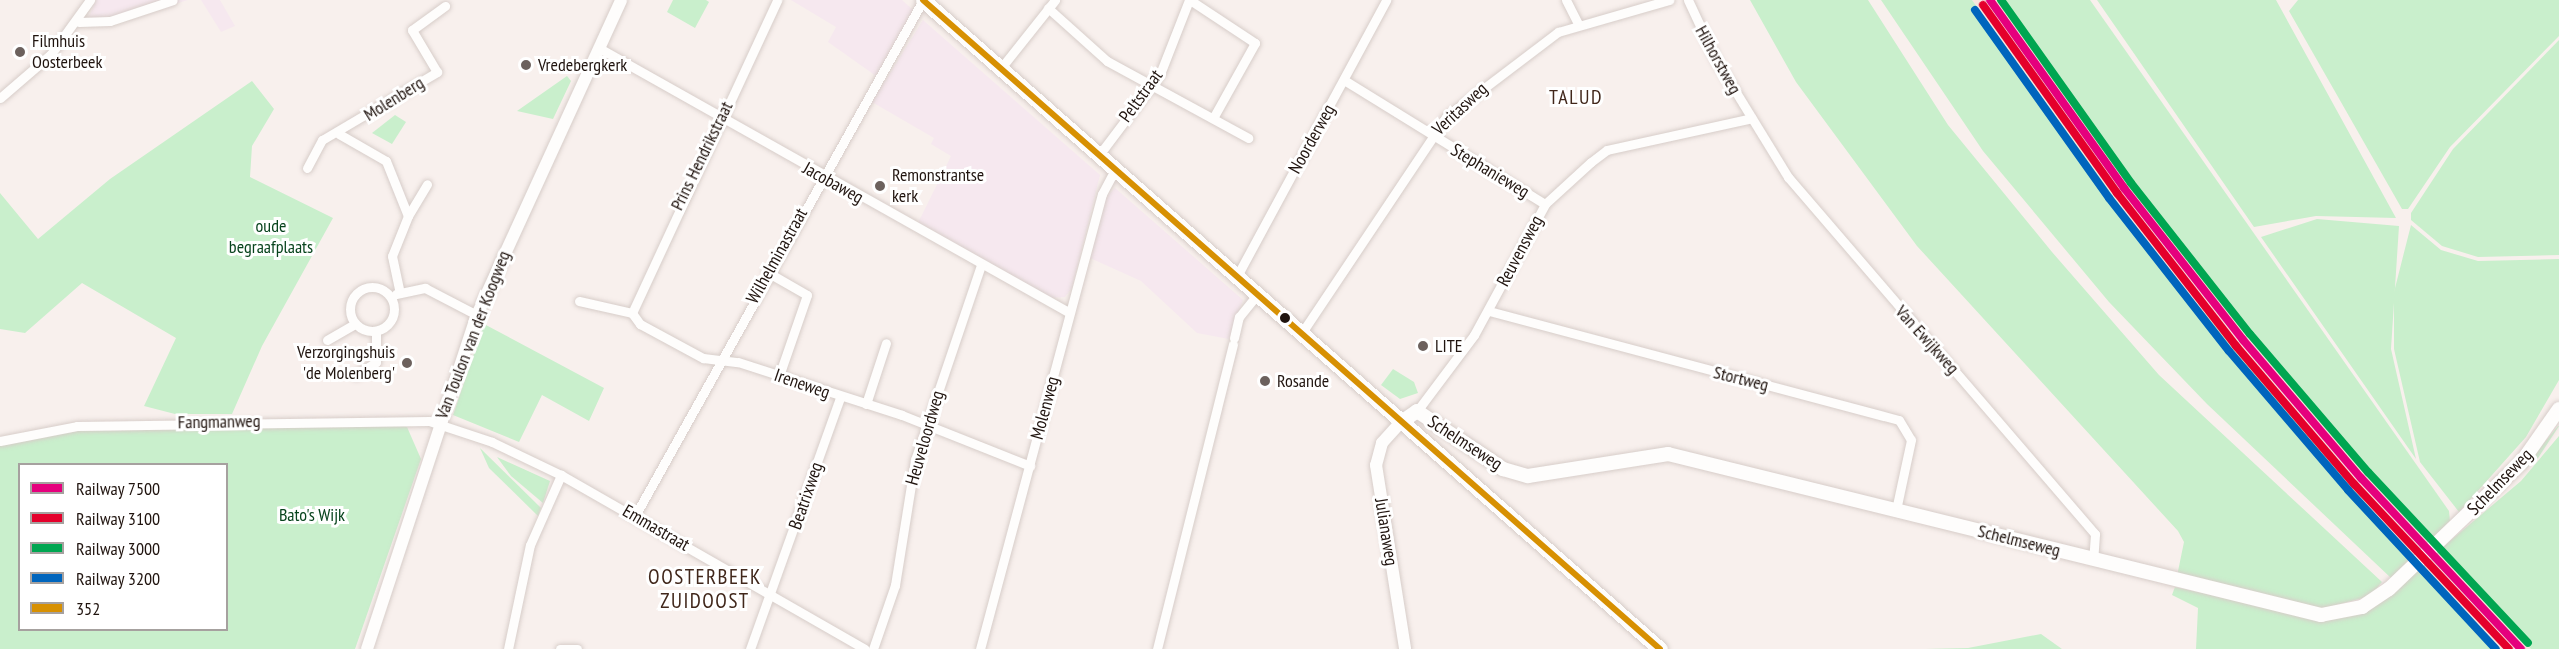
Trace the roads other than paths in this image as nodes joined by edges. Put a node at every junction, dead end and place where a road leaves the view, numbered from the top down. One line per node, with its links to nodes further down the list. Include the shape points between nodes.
1 (90, 0): 14 (street)
2 (173, 0): 14 (street, via 110,21)
3 (620, 0): 16 (street, Van Toulon van der Koogweg)
4 (777, 0): 23 (street, Prins Hendrikstraat)
5 (923, 0): 17 (main road); 30 (street, Wilhelminastraat)
6 (1055, 0): 13 (street)
7 (1190, 0): 19 (street, Peltstraat); 21 (street, via 1255,43)
8 (1386, 0): 18 (street, Noorderweg)
9 (1566, 0): 15 (street)
10 (1669, 0): 15 (street, Veritasweg)
11 (1688, 0): 22 (street, Hilhorstweg)
12 (445, 6): 24 (street, Molenberg, via 412,30 437,72)
13 (1048, 8): 17 (street); 19 (street, via 1107,61)
14 (79, 22): 20 (street)
15 (1580, 25): 25 (street, Veritasweg, via 1542,40)
16 (599, 48): 23 (street, Jacobaweg); 44 (street, Van Toulon van der Koogweg)
17 (1001, 68): 27 (main road)
18 (1344, 80): 25 (street, Stephanieweg); 36 (street, Noorderweg)
19 (1153, 84): 21 (street); 27 (street, Peltstraat)
20 (0, 98)
21 (1213, 118): 26 (street)
22 (1752, 118): 32 (street, Reuvensweg, via 1607,150); 65 (street, Van Ewijkweg, via 1817,215 2095,534)
23 (720, 120): 30 (street, Jacobaweg); 42 (street, Prins Hendrikstraat)
24 (339, 134): 28 (street, Molenberg, via 322,140); 33 (street, Molenberg, via 386,161)
25 (1431, 135): 32 (street, Stephanieweg); 47 (street, Veritasweg)
26 (1248, 138)
27 (1099, 155): 29 (main road)
28 (306, 168)
29 (1115, 170): 36 (main road); 43 (street, Molenweg, via 1102,194)
30 (822, 176): 34 (street, Jacobaweg); 35 (street, Wilhelminastraat)
31 (427, 184): 33 (street)
32 (1545, 204): 41 (street, Reuvensweg)
33 (408, 216): 37 (street, via 392,256)
34 (981, 265): 43 (street, Jacobaweg); 58 (street, Heuveloordweg)
35 (767, 272): 50 (street, Wilhelminastraat); 52 (street, via 807,296)
36 (1237, 276): 38 (main road)
37 (399, 290): 39 (street); 44 (street, via 425,288)
38 (1257, 295): 47 (main road); 75 (street, via 1239,317)
39 (392, 301): 45 (street, via 374,288 360,291 351,303); 46 (street, via 391,320)
40 (579, 301): 42 (street, Ireneweg)
41 (1490, 311): 56 (street, Reuvensweg); 63 (street, Stortweg, via 1899,420 1911,441)
42 (632, 313): 50 (street, Ireneweg, via 640,324 693,354)
43 (1070, 313): 61 (street, Molenweg)
44 (477, 315): 59 (street, Van Toulon van der Koogweg)
45 (355, 324): 46 (street); 48 (street)
46 (376, 331): 51 (street, via 376,362)
47 (1301, 334): 57 (main road)
48 (327, 340)
49 (886, 343): 54 (street)
50 (721, 360): 52 (street, Ireneweg); 64 (street, Wilhelminastraat)
51 (356, 375)
52 (780, 376): 53 (street, Ireneweg)
53 (840, 396): 54 (street, Ireneweg); 66 (street, Beatrixweg)
54 (866, 404): 58 (street, Ireneweg)
55 (2559, 410): 65 (main road, Schelmseweg, via 2526,458 2399,581 2362,607 2321,615)
56 (1417, 411): 57 (main road, Reuvensweg); 63 (main road, Schelmseweg, via 1503,469 1528,476 1668,454)
57 (1400, 423): 76 (street, Julianaweg, via 1382,443 1376,465); 77 (main road)
58 (927, 424): 61 (street, Ireneweg); 73 (street, Heuveloordweg, via 895,585)
59 (439, 425): 60 (street, Fangmanweg, via 286,421 77,426); 62 (street, Emmastraat, via 492,442); 67 (street, Van Toulon van der Koogweg)
60 (0, 441)
61 (1030, 466): 74 (street, Molenweg)
62 (561, 475): 64 (street, Emmastraat); 68 (street, via 530,545)
63 (1896, 510): 65 (main road, Schelmseweg)
64 (636, 514): 66 (street, Emmastraat)
65 (2093, 560)
66 (771, 596): 71 (street, Beatrixweg); 72 (street, Emmastraat)
67 (367, 649)
68 (508, 649)
69 (560, 649): 70 (street)
70 (577, 649)
71 (750, 649)
72 (865, 649)
73 (873, 649)
74 (980, 649)
75 (1157, 649)
76 (1405, 649)
77 (1660, 649)

